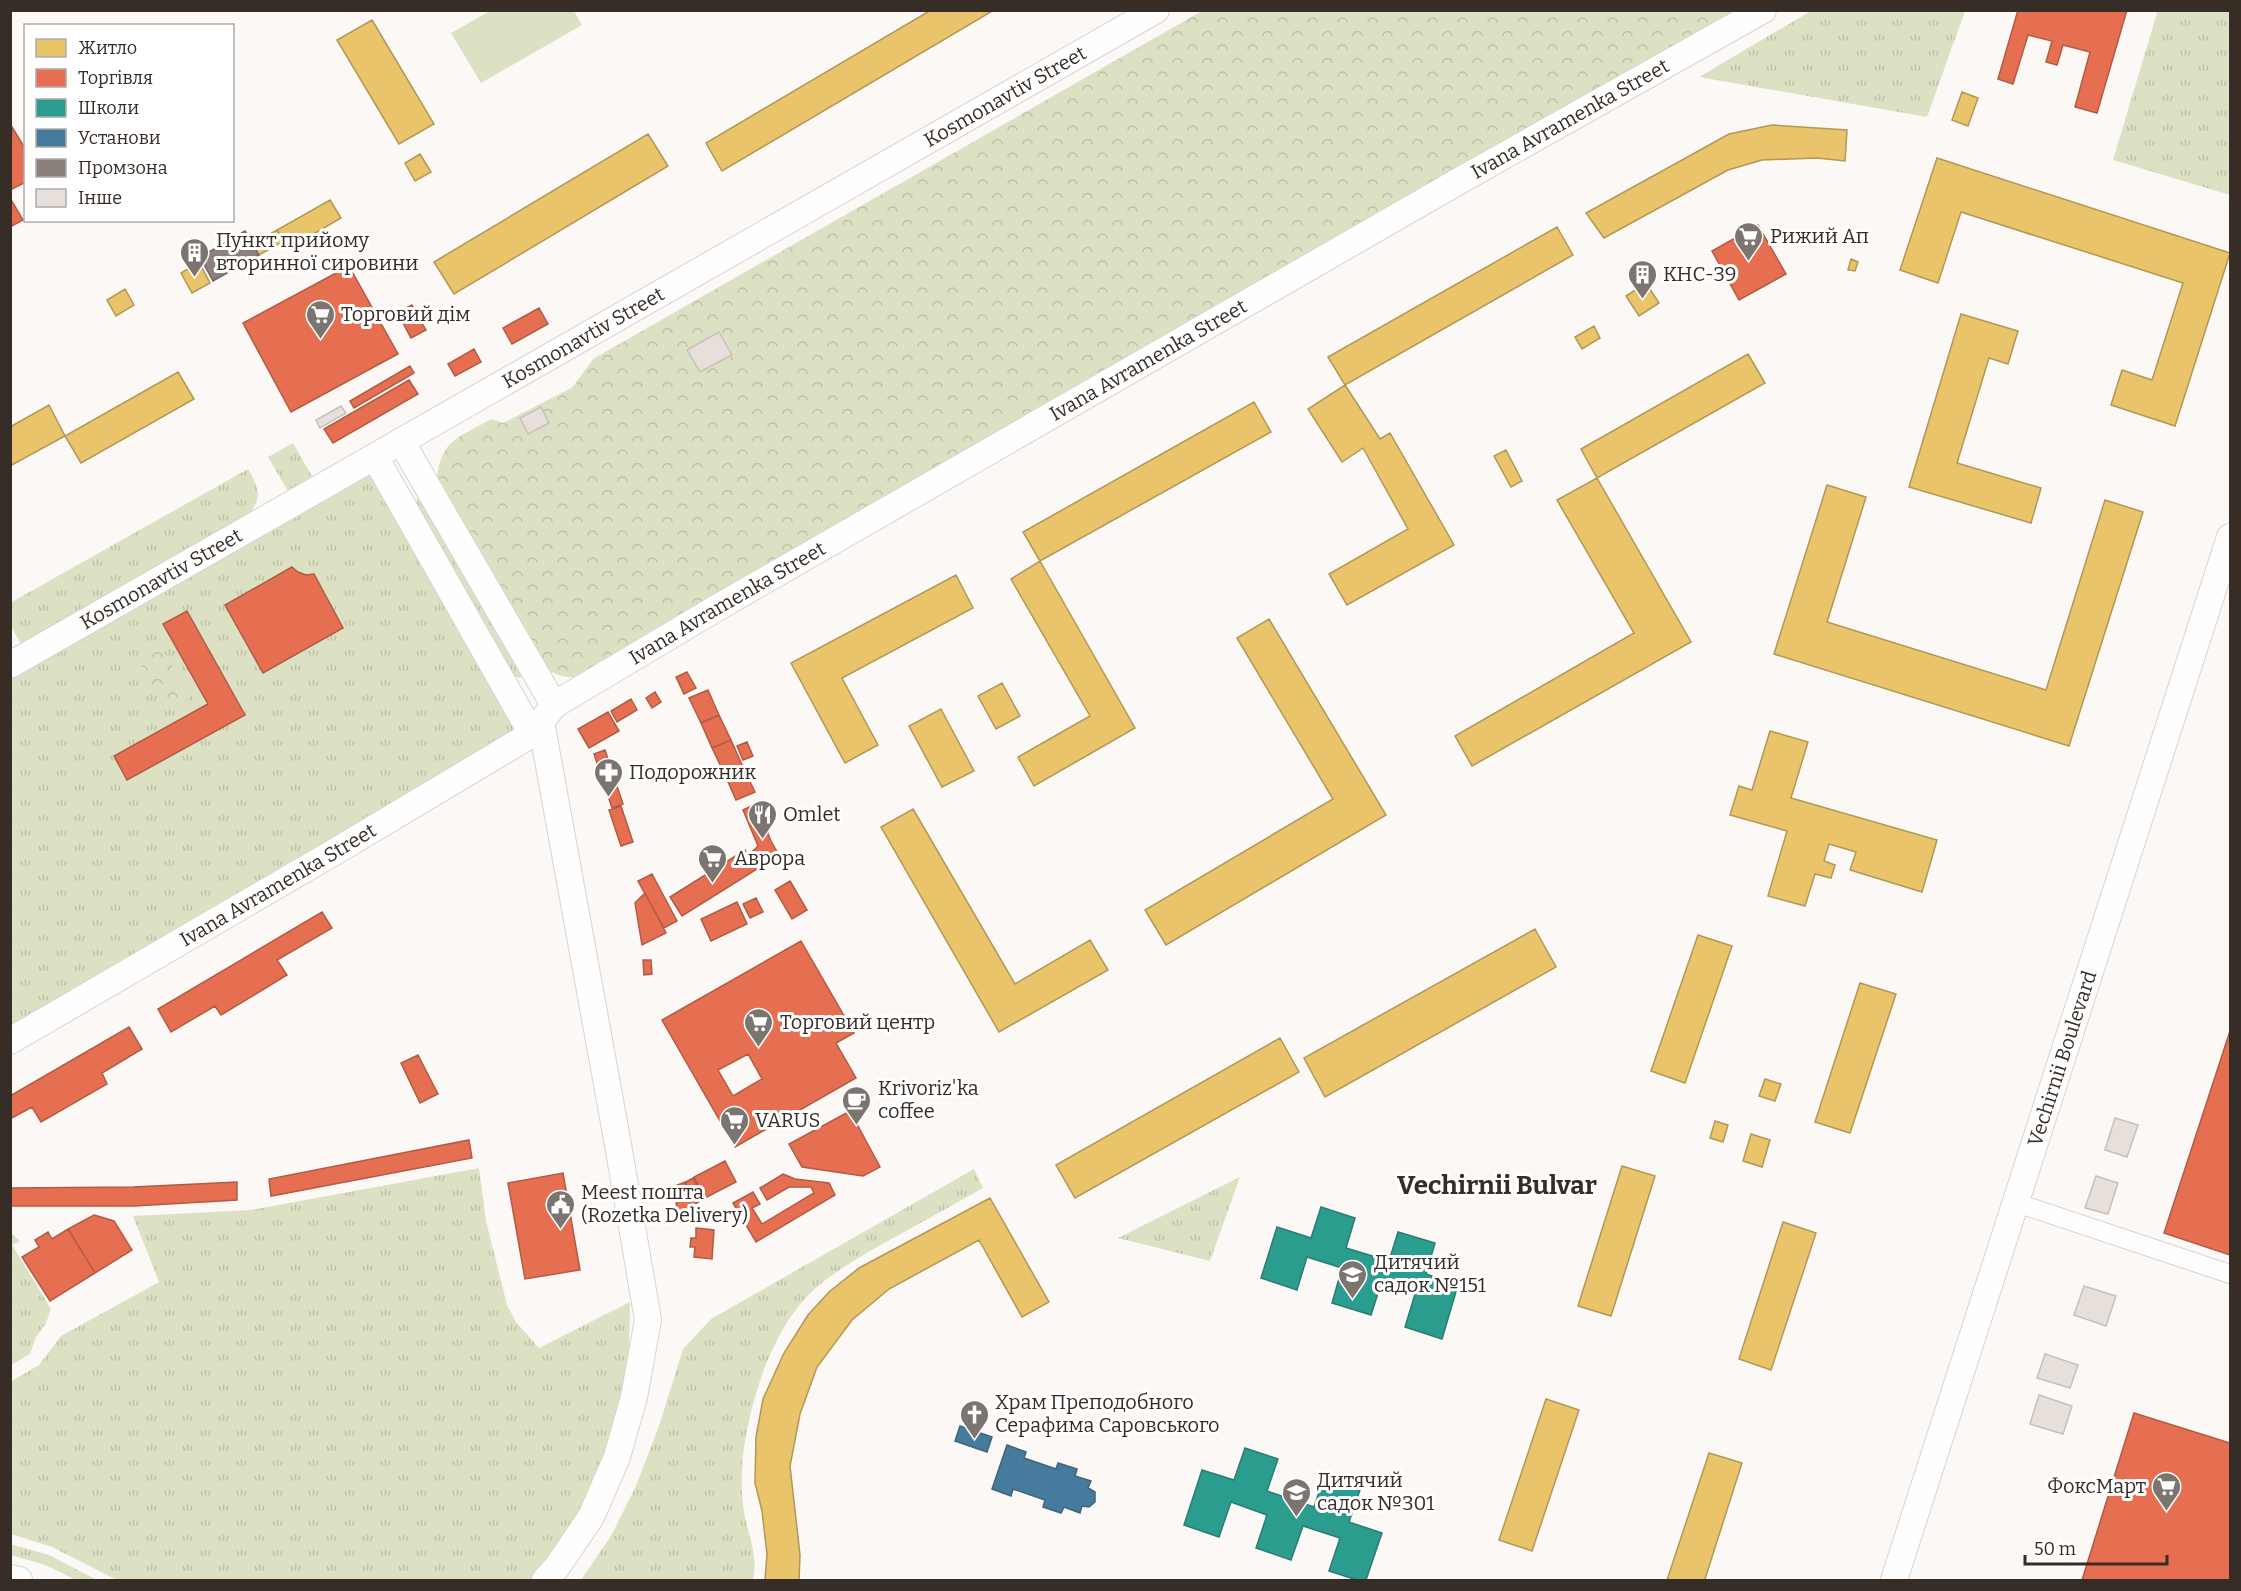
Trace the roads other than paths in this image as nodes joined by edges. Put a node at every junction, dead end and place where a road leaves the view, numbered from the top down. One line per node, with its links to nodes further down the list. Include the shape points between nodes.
1 (1156, 10): 3 (street, Kosmonavtiv Street)
2 (1763, 10): 7 (street, Ivana Avramenka Street, via 715,609)
3 (401, 441): 4 (street, Kosmonavtiv Street); 7 (street)
4 (375, 457): 6 (street, Kosmonavtiv Street); 7 (street)
5 (2230, 537): 9 (street, Vechirnii Boulevard)
6 (10, 665)
7 (542, 721): 8 (street, Ivana Avramenka Street, via 336,851); 13 (street, via 648,1320 634,1397 617,1457 591,1517)
8 (10, 1041)
9 (2014, 1202): 10 (street); 14 (street, Vechirnii Boulevard)
10 (2230, 1274)
11 (10, 1578): 12 (street)
12 (19, 1581)
13 (545, 1581)
14 (1894, 1581)

